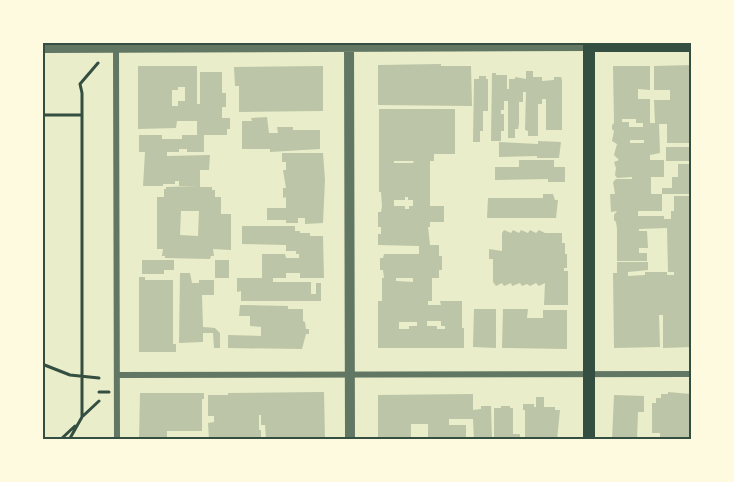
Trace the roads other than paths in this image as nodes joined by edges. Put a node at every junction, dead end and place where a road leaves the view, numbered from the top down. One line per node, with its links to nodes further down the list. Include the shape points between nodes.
1 (116, 44): 2 (street); 5 (street); 9 (street)
2 (349, 44): 3 (street); 6 (street)
3 (589, 44): 4 (main road); 7 (main road)
4 (692, 46)
5 (42, 48)
6 (350, 374): 7 (street); 9 (street); 11 (street)
7 (589, 374): 8 (street); 12 (main road)
8 (692, 374)
9 (117, 375): 10 (street)
10 (117, 440)
11 (350, 440)
12 (589, 440)

